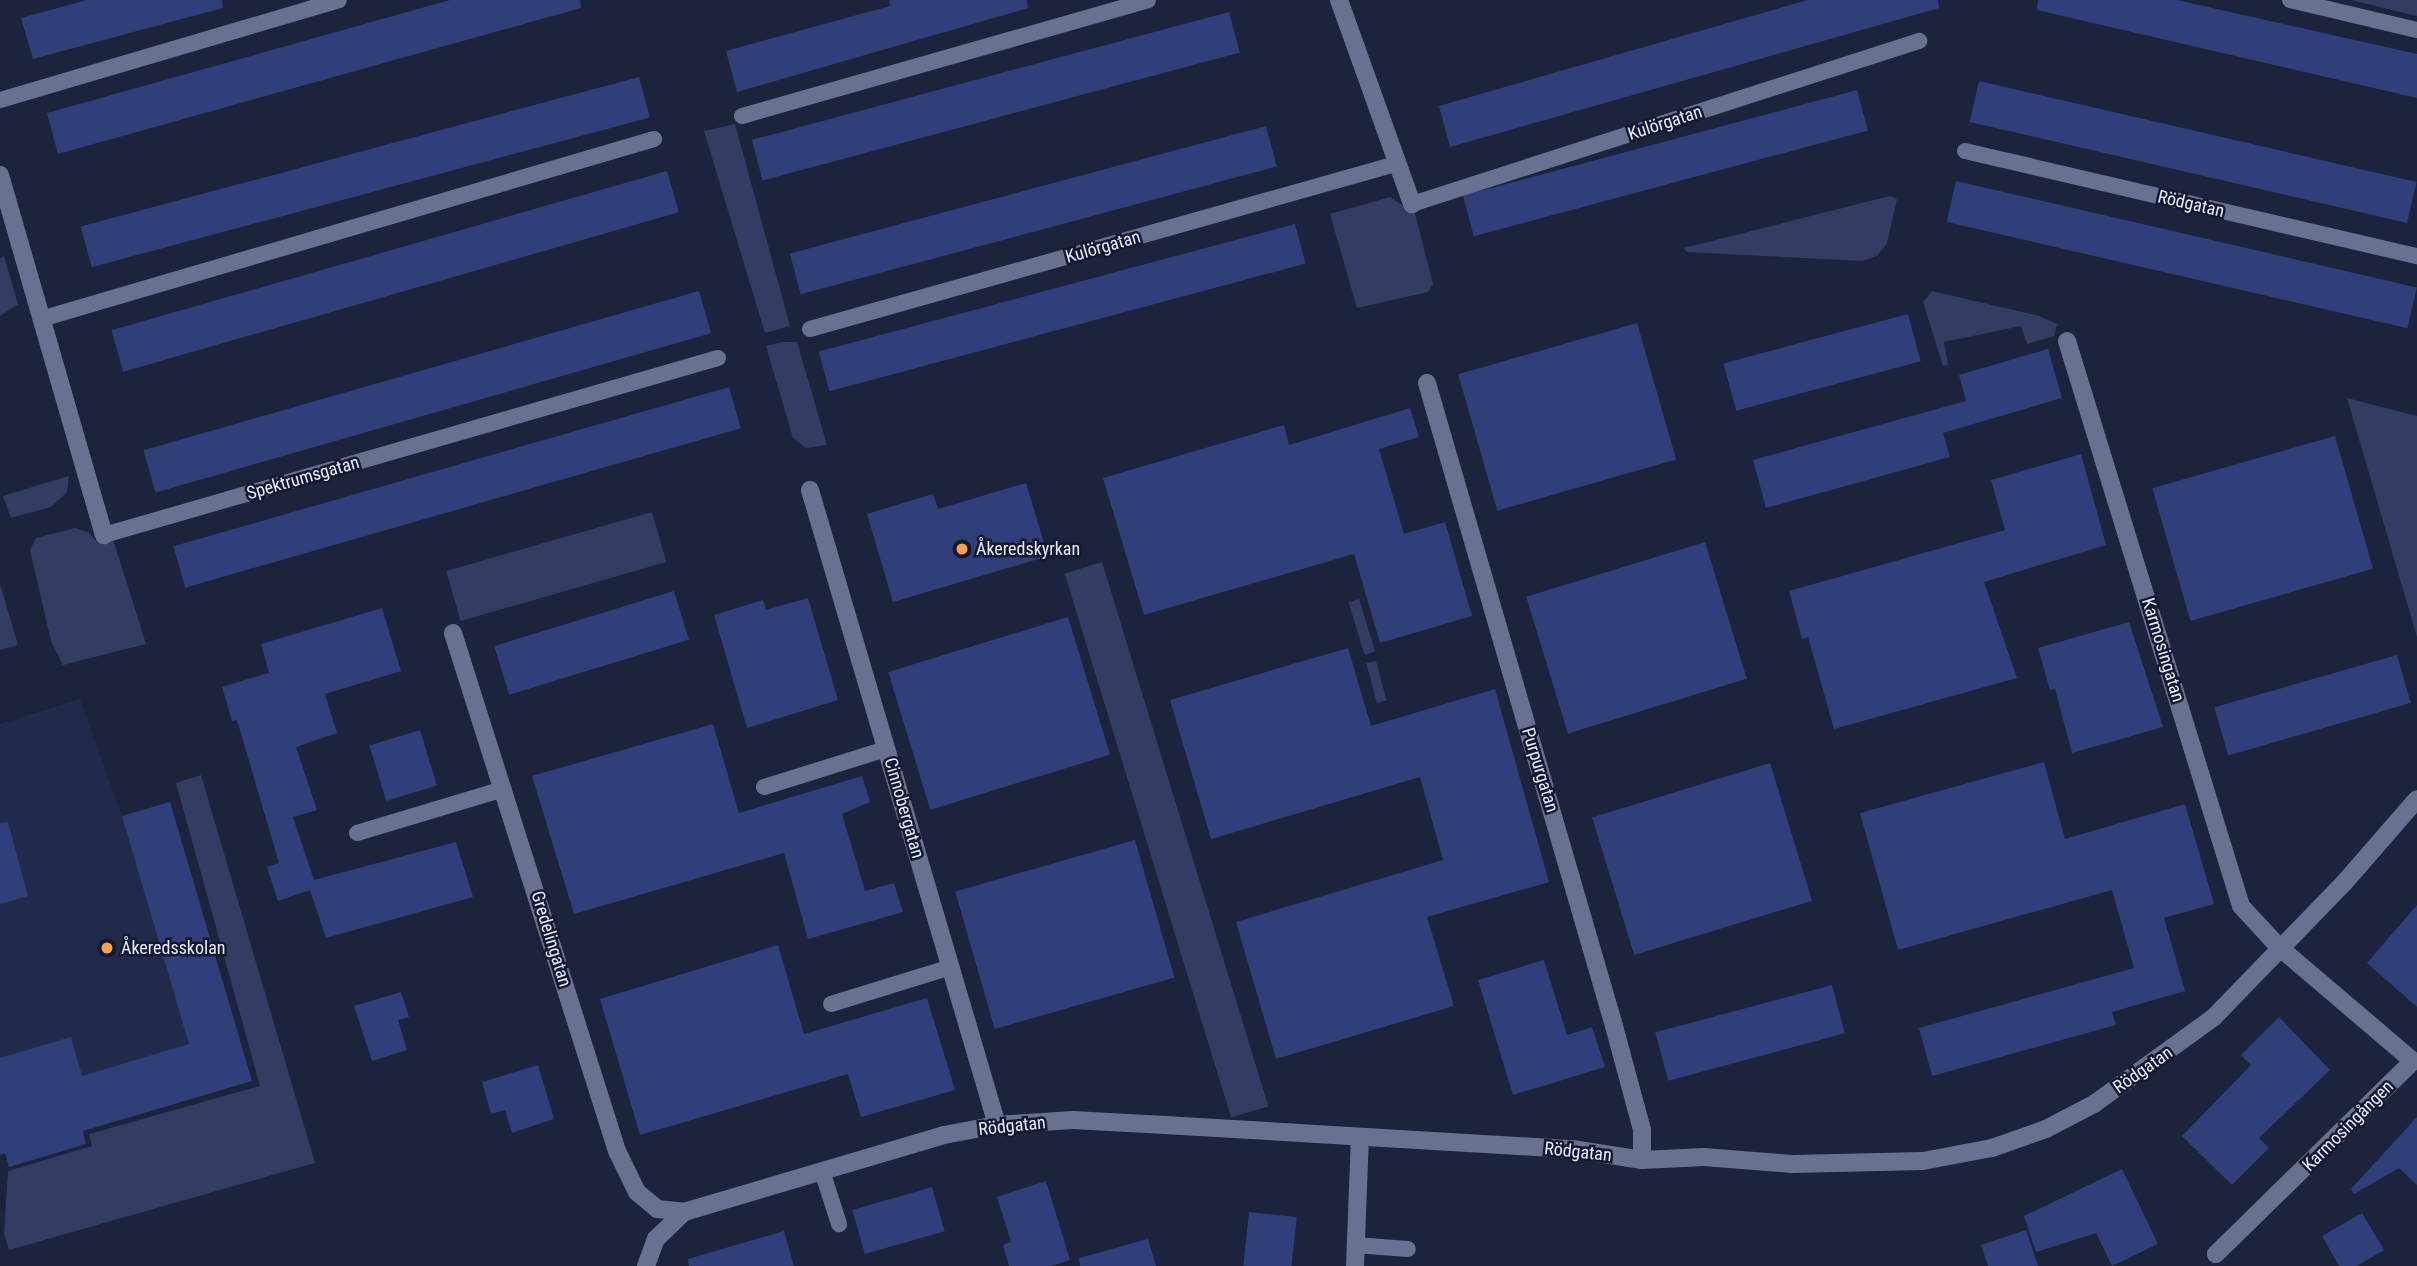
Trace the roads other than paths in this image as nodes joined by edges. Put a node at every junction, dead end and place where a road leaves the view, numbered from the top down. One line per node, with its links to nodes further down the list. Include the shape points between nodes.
1 (340, 0): 7 (lane)
2 (1148, 0): 8 (lane)
3 (1339, 0): 11 (street, Kulörgatan)
4 (2290, 0): 5 (lane)
5 (2417, 30)
6 (1919, 41): 13 (lane, Kulörgatan)
7 (0, 100)
8 (742, 116)
9 (654, 139): 15 (lane)
10 (1965, 151): 14 (lane, Rödgatan)
11 (1396, 164): 13 (street, Kulörgatan); 16 (lane, Kulörgatan)
12 (0, 175): 15 (street, Spektrumsgatan)
13 (1412, 204)
14 (2417, 256)
15 (41, 319): 21 (street, Spektrumsgatan)
16 (810, 329)
17 (2067, 341): 28 (street, Karmosingatan, via 2241,906)
18 (718, 358): 21 (lane, Spektrumsgatan)
19 (1427, 383): 34 (street, Purpurgatan, via 1614,1026 1642,1130)
20 (810, 490): 23 (street, Cinnobergatan)
21 (104, 535)
22 (453, 634): 25 (street, Gredelingatan)
23 (886, 749): 24 (lane); 29 (street, Cinnobergatan)
24 (764, 787)
25 (504, 789): 27 (lane); 36 (street, Gredelingatan, via 626,1173 637,1192 657,1209)
26 (2417, 799): 28 (street, Rödgatan, via 2344,883)
27 (357, 833)
28 (2279, 947): 31 (street, Karmosingången); 34 (street, Rödgatan, via 2214,1017 2163,1058 2070,1117 1992,1149 1923,1161 1850,1165 1704,1157)
29 (951, 967): 30 (lane); 32 (street, Cinnobergatan)
30 (831, 1004)
31 (2415, 1060): 40 (street, Karmosingången)
32 (998, 1125): 33 (street, Rödgatan, via 1073,1120); 35 (street, Rödgatan, via 944,1135)
33 (1360, 1138): 34 (street, Rödgatan, via 1572,1149); 38 (street)
34 (1642, 1160)
35 (822, 1171): 36 (street, Rödgatan); 37 (lane)
36 (684, 1212): 41 (street, Rödgatan, via 656,1239)
37 (839, 1224)
38 (1355, 1245): 39 (lane); 42 (street)
39 (1408, 1249)
40 (2216, 1254)
41 (646, 1266)
42 (1355, 1266)

